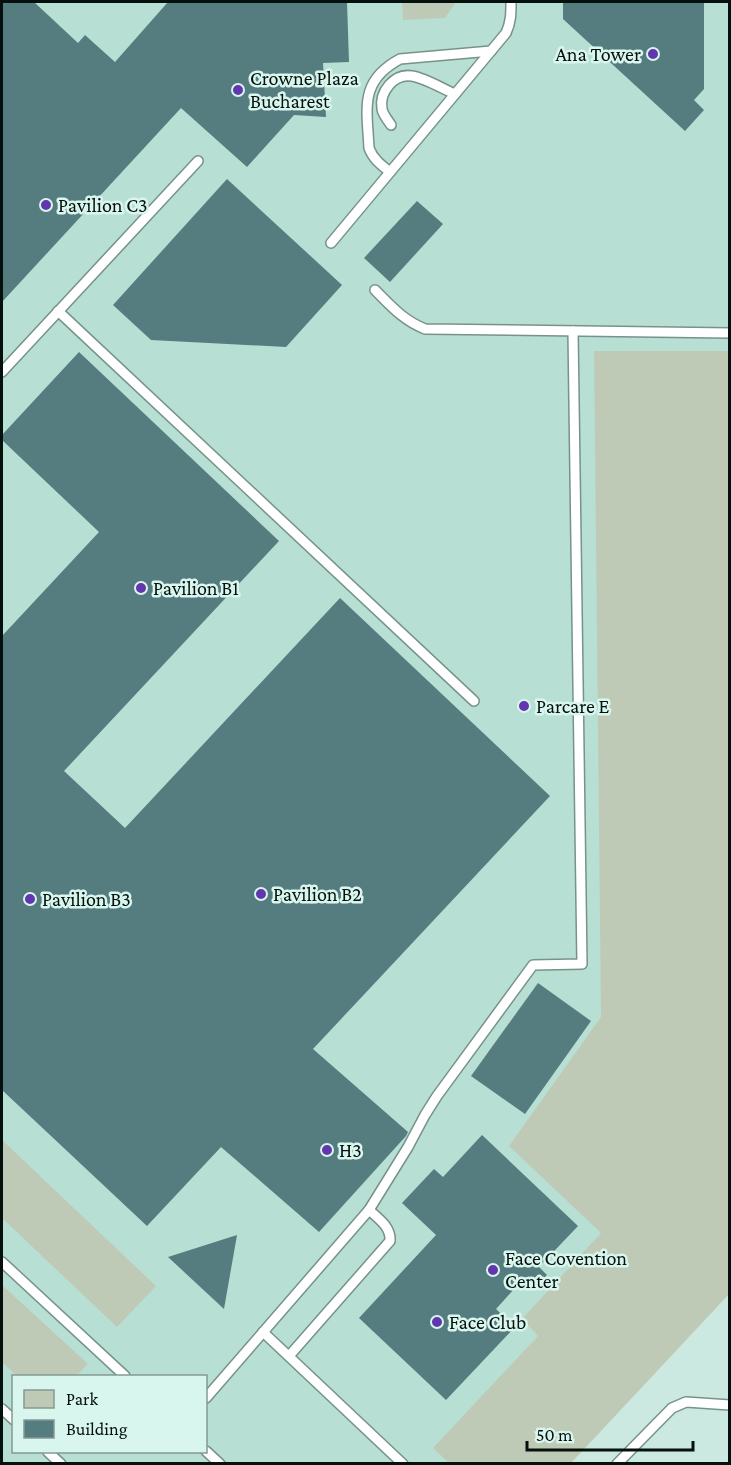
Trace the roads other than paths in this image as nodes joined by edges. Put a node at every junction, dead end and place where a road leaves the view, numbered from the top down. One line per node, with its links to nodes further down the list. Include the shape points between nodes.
1 (511, 2): 2 (lane, via 510,24)
2 (490, 51): 3 (lane); 6 (lane, via 400,59 379,74 367,98 369,148 378,163)
3 (455, 94): 4 (lane, via 415,76 399,77 387,87 382,99 384,115); 6 (lane)
4 (391, 125)
5 (198, 161): 9 (lane)
6 (390, 172): 7 (lane)
7 (331, 243)
8 (375, 290): 10 (lane, via 402,317 425,329)
9 (58, 311): 12 (lane); 13 (lane)
10 (573, 331): 11 (lane); 14 (lane, via 582,964 532,965 436,1096)
11 (729, 333)
12 (2, 372)
13 (474, 701)
14 (369, 1210): 16 (lane); 17 (lane, via 388,1228 390,1241)
15 (2, 1262): 18 (lane)
16 (263, 1332): 17 (lane); 19 (lane)
17 (288, 1356): 25 (lane)
18 (123, 1375)
19 (207, 1397)
20 (729, 1406): 26 (lane, via 686,1402 672,1408)
21 (207, 1451): 24 (lane)
22 (49, 1453): 23 (lane)
23 (61, 1464)
24 (220, 1464)
25 (403, 1464)
26 (617, 1464)

